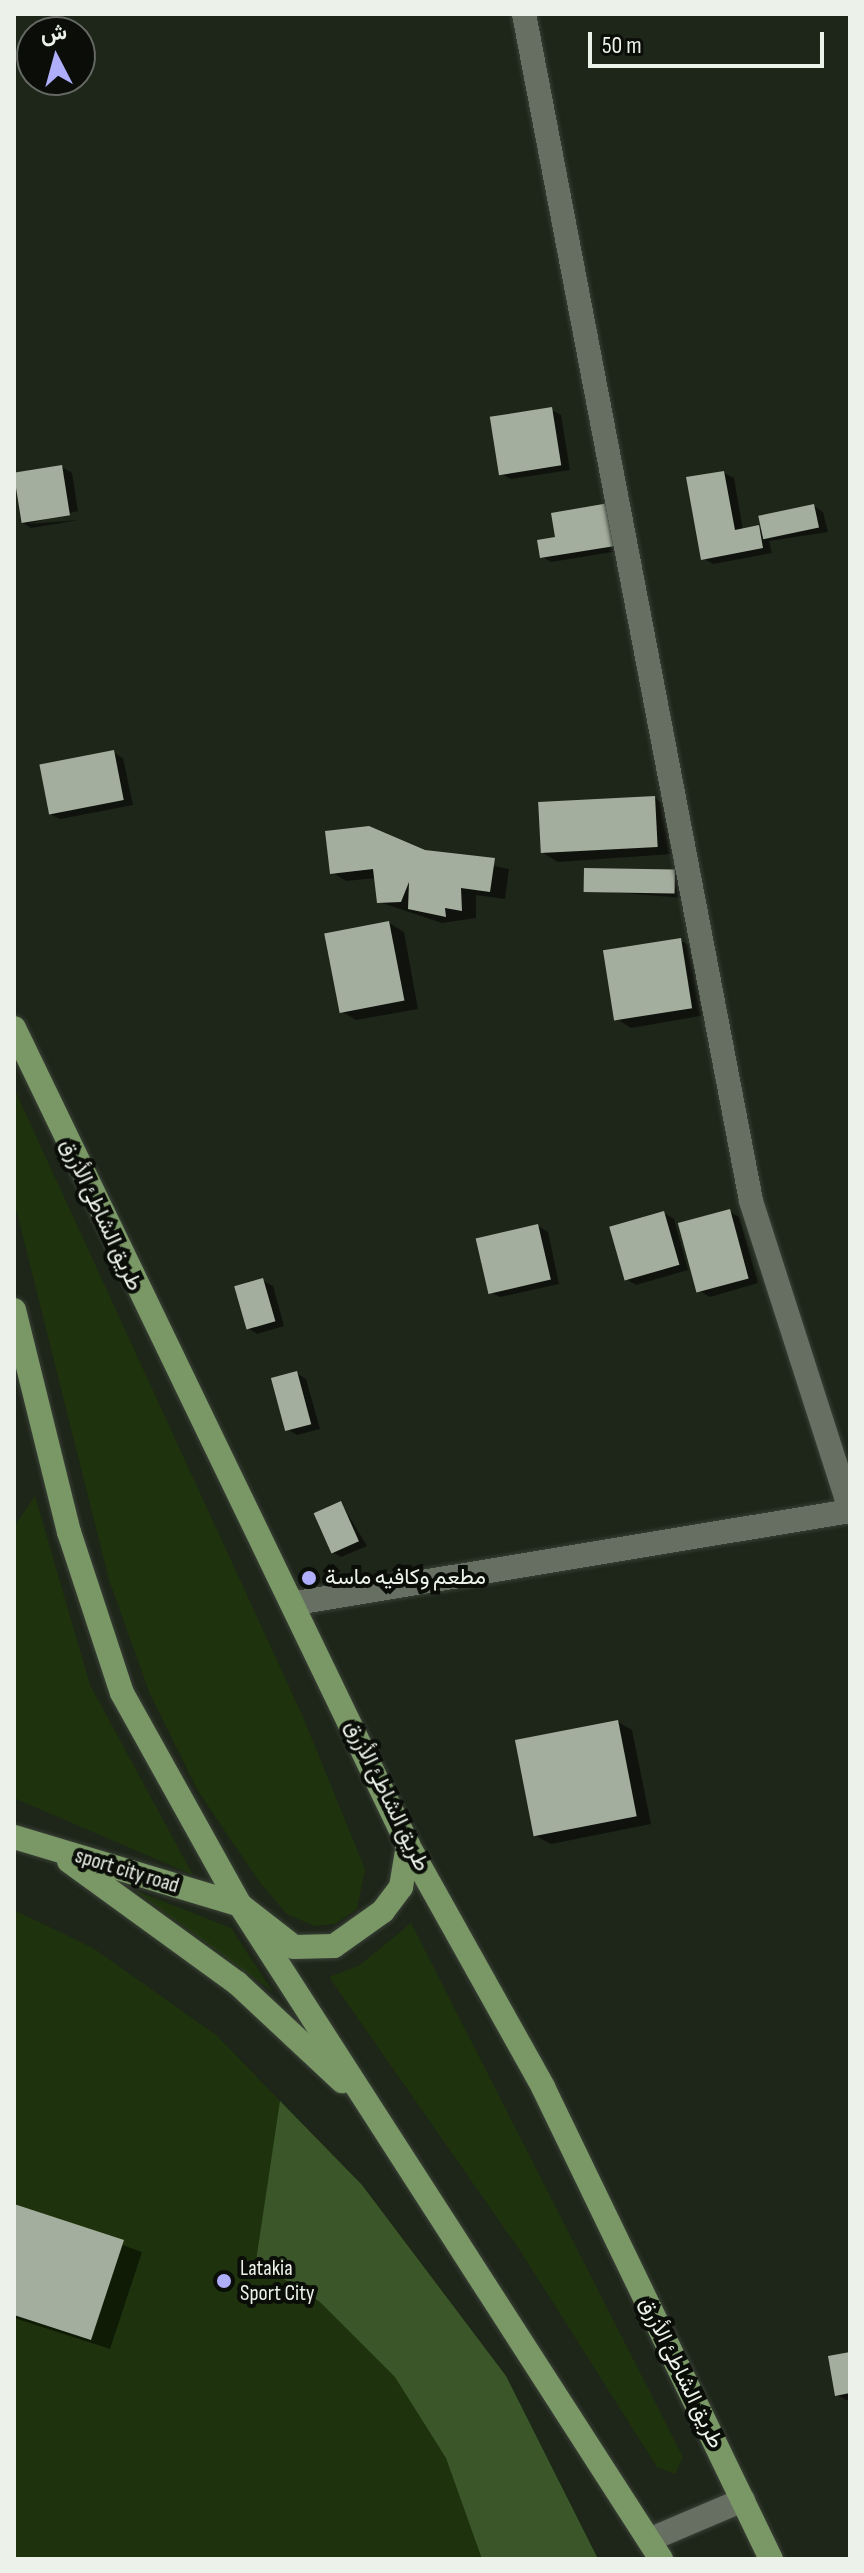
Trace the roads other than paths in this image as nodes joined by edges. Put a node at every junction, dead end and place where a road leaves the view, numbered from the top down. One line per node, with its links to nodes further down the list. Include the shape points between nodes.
1 (524, 14): 4 (street, via 751,1201)
2 (14, 1028): 5 (main road, طريق الشاطئ الأزرق, via 165,1353)
3 (14, 1310): 9 (main road, via 69,1532 122,1693)
4 (850, 1510): 5 (street)
5 (296, 1603): 7 (main road, طريق الشاطئ الأزرق)
6 (14, 1837): 8 (main road, sport city road)
7 (408, 1845): 9 (main road, via 401,1887 383,1911 334,1946 294,1947); 11 (main road, طريق الشاطئ الأزرق, via 543,2087)
8 (51, 1848): 9 (main road, sport city road); 10 (main road, via 237,1983)
9 (240, 1905): 10 (main road)
10 (368, 2105): 12 (main road)
11 (743, 2500): 12 (street); 13 (main road, طريق الشاطئ الأزرق)
12 (656, 2549)
13 (771, 2559)

